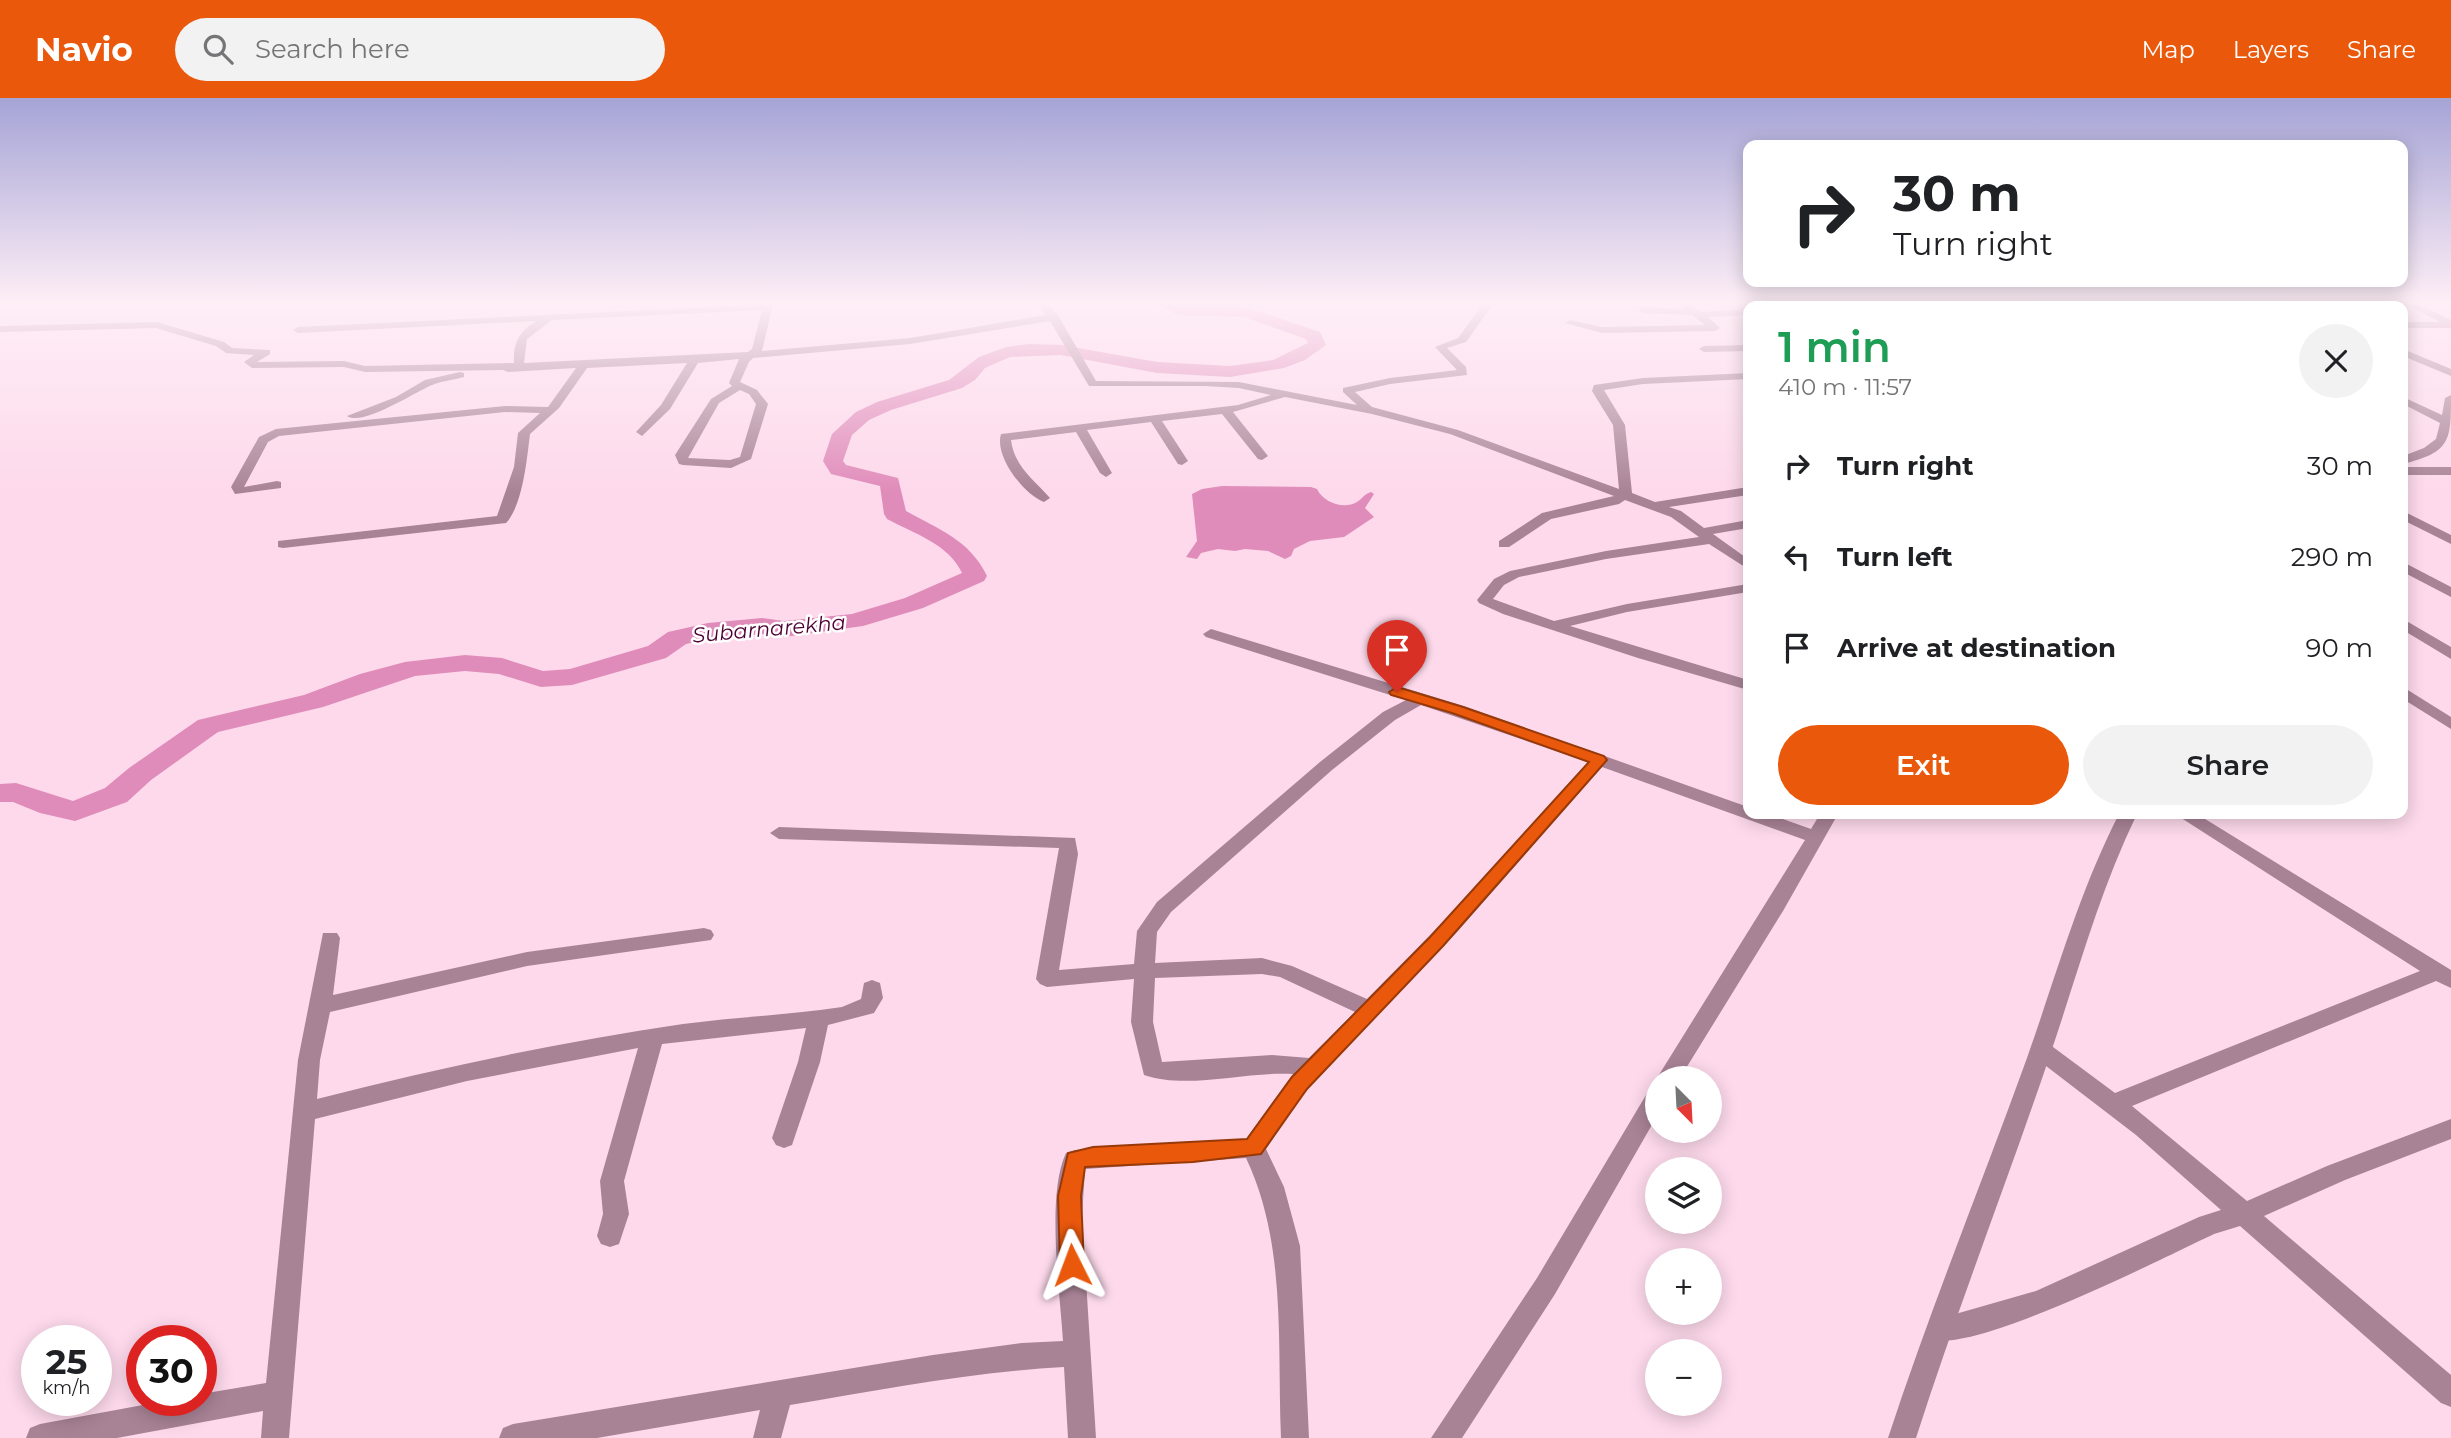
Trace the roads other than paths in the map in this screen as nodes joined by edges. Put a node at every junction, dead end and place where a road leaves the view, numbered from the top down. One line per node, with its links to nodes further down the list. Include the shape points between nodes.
1 (355, 367): 2 (street)
2 (492, 367)
3 (516, 367): 19 (street, via 435,380)
4 (582, 367): 14 (street)
5 (690, 367): 21 (street, via 666,407)
6 (741, 367): 10 (street, via 734,383)
7 (1081, 367): 11 (street, via 1093,384 1228,384)
8 (1460, 367): 16 (street, via 1463,373 1347,390)
9 (1743, 376): 30 (street, via 1598,387 1619,425)
10 (738, 387): 10 (street, via 715,401 681,455 683,461 744,461 762,404 753,392)
11 (1285, 394): 15 (street); 16 (street)
12 (2451, 398): 18 (street)
13 (2408, 402): 18 (street)
14 (551, 410): 19 (street, via 505,409); 37 (street, via 524,433 520,467 501,520)
15 (1225, 410): 17 (street); 22 (street)
16 (1373, 411): 30 (street, via 1484,442)
17 (1154, 418): 20 (street); 24 (street)
18 (2446, 421): 23 (street, via 2437,447)
19 (333, 425): 28 (street, via 265,437 237,489)
20 (1079, 427): 27 (street); 31 (street, via 1005,437 1020,475)
21 (642, 432)
22 (1262, 456)
23 (2408, 458)
24 (1182, 461)
25 (2408, 471): 26 (street)
26 (2451, 471)
27 (1106, 472)
28 (277, 485)
29 (1743, 492): 32 (street)
30 (1626, 494): 32 (street); 38 (street, via 1614,501 1547,516)
31 (1044, 498)
32 (1657, 505): 35 (street)
33 (2408, 518): 36 (street)
34 (1743, 525): 35 (street)
35 (1707, 536): 39 (street); 43 (street, via 1515,574 1494,586 1484,600)
36 (2451, 540)
37 (283, 544)
38 (1504, 544)
39 (1743, 561)
40 (2408, 569): 42 (street)
41 (1743, 589): 43 (street, via 1627,608)
42 (2451, 593)
43 (1555, 626): 47 (street)
44 (2408, 627): 46 (street)
45 (1212, 634): 49 (street)
46 (2451, 654)
47 (1743, 683)
48 (2408, 695): 50 (street)
49 (1422, 700): 51 (street); 61 (street, via 1389,716 1326,766 1164,908 1147,931)
50 (2451, 724)
51 (1599, 760): 52 (street); 65 (street)
52 (1743, 811)
53 (1765, 819): 58 (street)
54 (1826, 819): 58 (street)
55 (2126, 819): 68 (street, via 2081,926)
56 (2192, 819): 62 (street)
57 (779, 833): 61 (street, via 1068,842 1047,979)
58 (1816, 837): 69 (street)
59 (704, 935): 64 (street, via 500,964)
60 (330, 938): 64 (street)
61 (1146, 971): 65 (street, via 1273,967); 70 (street, via 1142,1021 1154,1071 1272,1064)
62 (2444, 976): 71 (street)
63 (872, 988): 66 (street, via 871,1002 863,1008)
64 (320, 1006): 72 (street)
65 (1371, 1009): 70 (street)
66 (819, 1017): 67 (street); 75 (street)
67 (653, 1038): 72 (street, via 489,1066); 78 (street, via 612,1181 616,1214)
68 (2041, 1050): 71 (street); 79 (street)
69 (1675, 1066)
70 (1314, 1067): 76 (street)
71 (2114, 1103): 77 (street)
72 (305, 1112): 83 (street)
73 (1645, 1117): 90 (street, via 1546,1286)
74 (2451, 1129): 77 (street)
75 (784, 1138)
76 (1253, 1148): 80 (street, via 1075,1160 1069,1217); 89 (street, via 1272,1187 1287,1246)
77 (2244, 1214): 79 (street, via 2208,1225 2042,1301); 82 (street)
78 (610, 1236)
79 (1941, 1330): 91 (street)
80 (1078, 1353): 81 (street, via 1022,1356); 88 (street)
81 (779, 1393): 86 (street); 87 (street)
82 (2451, 1393)
83 (279, 1394): 84 (street); 85 (street)
84 (40, 1438)
85 (275, 1438)
86 (513, 1438)
87 (767, 1438)
88 (1082, 1438)
89 (1295, 1438)
90 (1445, 1438)
91 (1902, 1438)

